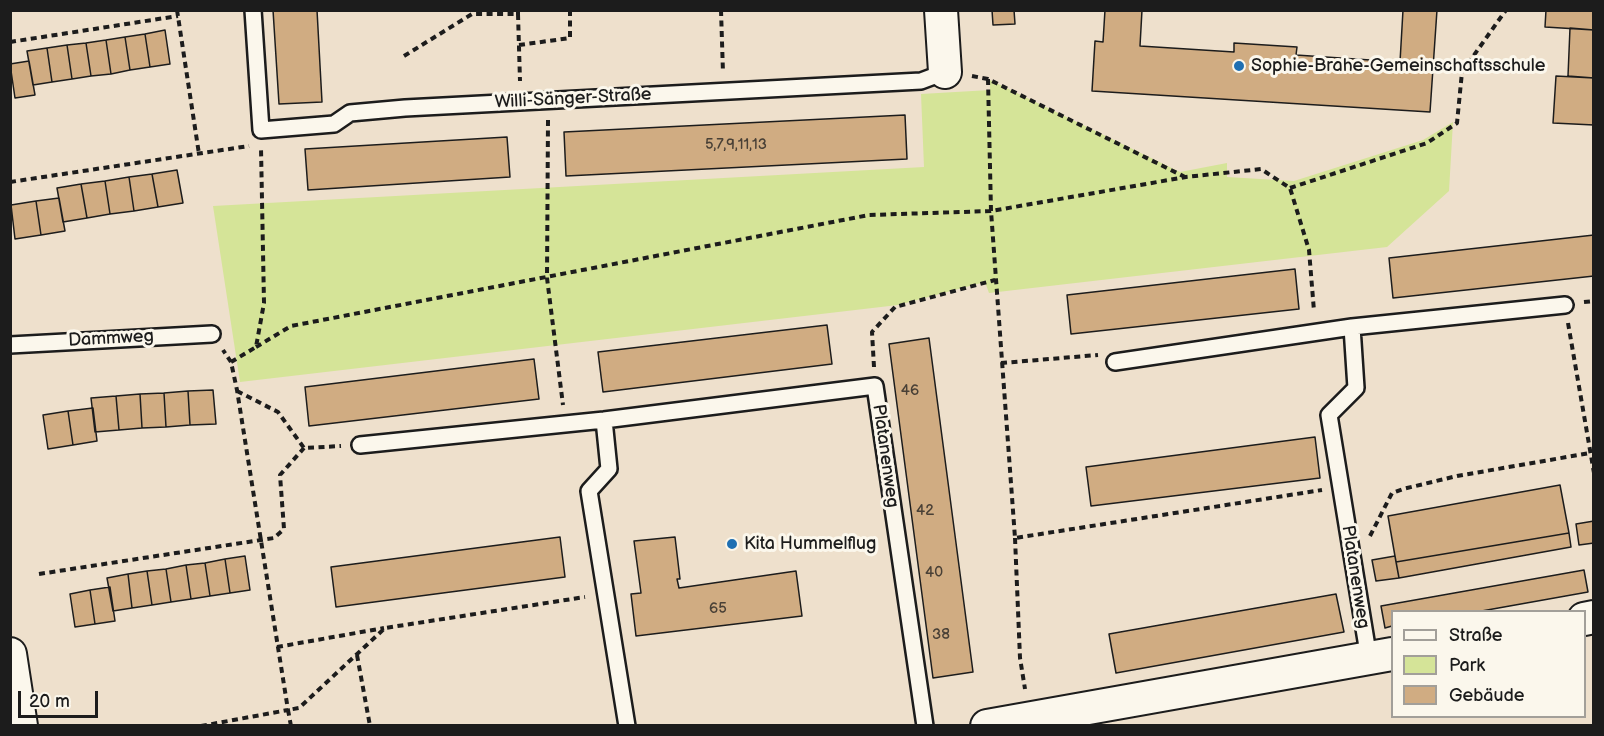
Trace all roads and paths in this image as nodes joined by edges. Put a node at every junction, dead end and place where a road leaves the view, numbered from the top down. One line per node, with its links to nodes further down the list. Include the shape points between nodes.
1 (253, 10): 15 (lane, Willi-Sänger-Straße, via 261,130 334,124 350,113)
2 (570, 10): 9 (path, via 570,38)
3 (721, 10): 13 (path)
4 (941, 10): 11 (street)
5 (1506, 10): 19 (path, via 1462,72 1456,123 1427,142)
6 (518, 12): 9 (path); 10 (path, via 472,15)
7 (177, 13): 8 (path); 16 (path)
8 (10, 42)
9 (519, 45): 15 (path)
10 (404, 56)
11 (945, 72): 12 (path); 13 (lane, Willi-Sänger-Straße, via 921,81)
12 (988, 79): 17 (path); 20 (path)
13 (723, 90): 14 (lane, Willi-Sänger-Straße)
14 (548, 101): 15 (lane, Willi-Sänger-Straße); 21 (path)
15 (521, 103)
16 (199, 154): 18 (path); 28 (path, via 261,144 264,303)
17 (1186, 177): 19 (path, via 1261,169); 20 (path)
18 (10, 182)
19 (1290, 188): 25 (path, via 1309,250)
20 (991, 211): 21 (path, via 869,215); 22 (path)
21 (547, 278): 28 (path, via 291,326); 34 (path)
22 (995, 280): 30 (path); 31 (path, via 895,307 872,332)
23 (1565, 305): 24 (lane); 37 (path)
24 (1352, 327): 25 (lane); 39 (lane, Platanenweg, via 1356,388 1329,415)
25 (1316, 333): 29 (lane)
26 (212, 334): 27 (lane, Dammweg)
27 (10, 345)
28 (256, 347): 32 (path, via 231,364)
29 (1115, 362): 30 (path, via 1099,355)
30 (1001, 363): 40 (path)
31 (875, 386): 33 (lane, Platanenweg); 57 (lane, Platanenweg)
32 (237, 390): 36 (path, via 278,412); 41 (path)
33 (604, 420): 34 (lane, Platanenweg); 44 (lane, via 609,469 589,491)
34 (565, 424): 35 (lane, Platanenweg)
35 (360, 445): 36 (path)
36 (304, 448): 41 (path, via 280,475 284,529 273,538)
37 (1590, 453): 38 (path); 42 (path, via 1457,476 1392,494)
38 (1593, 473)
39 (1341, 487): 40 (path); 42 (lane, Platanenweg)
40 (1015, 538): 51 (path, via 1020,658)
41 (260, 540): 43 (path); 46 (path)
42 (1354, 566): 49 (lane, Platanenweg)
43 (39, 574)
44 (604, 594): 45 (path); 56 (lane)
45 (385, 628): 46 (path); 48 (path)
46 (277, 648): 50 (path)
47 (10, 654): 52 (street)
48 (357, 654): 50 (path, via 299,708); 55 (path)
49 (1381, 656): 51 (street, Platanenweg)
50 (288, 710): 53 (path); 54 (path)
51 (1030, 718): 58 (street, Platanenweg)
52 (21, 726)
53 (201, 726)
54 (291, 726)
55 (370, 726)
56 (627, 726)
57 (924, 726)
58 (987, 726)

